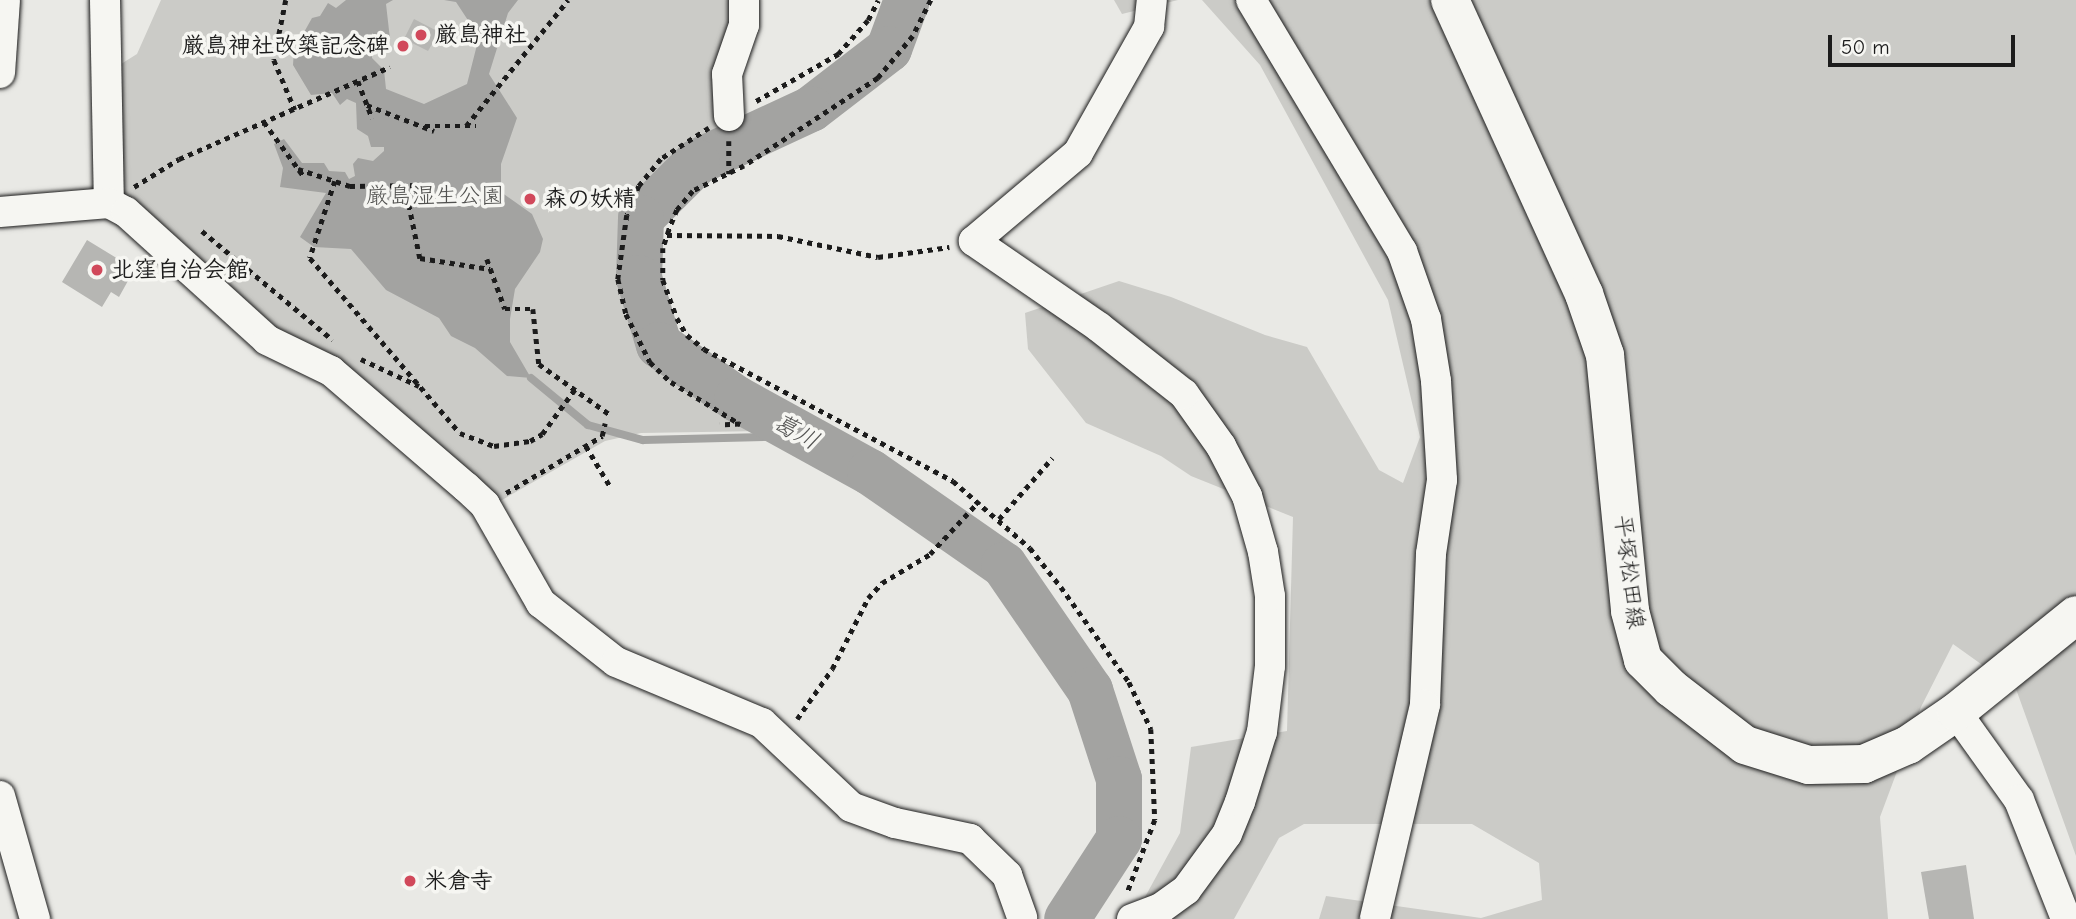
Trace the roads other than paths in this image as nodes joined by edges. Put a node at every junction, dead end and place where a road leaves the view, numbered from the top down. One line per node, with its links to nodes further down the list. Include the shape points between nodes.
1 (5, 0): 7 (street)
2 (105, 0): 9 (street)
3 (744, 0): 8 (street, via 744,25 727,74)
4 (1152, 0): 14 (street, via 1149,27 1078,153 974,242 1099,327 1184,394 1221,446 1247,496 1263,552 1270,596 1270,666 1262,732 1240,802 1227,834 1186,890 1161,908)
5 (1251, 0): 17 (street, via 1402,251 1426,319 1436,381 1443,480 1431,554 1425,705)
6 (1450, 0): 12 (main road, 平塚松田線, via 1584,294 1605,355 1630,611 1643,660 1671,688 1745,745 1809,765 1864,764 1908,745)
7 (0, 73)
8 (729, 116)
9 (109, 203): 10 (street); 15 (street, via 153,236 267,340 331,371 354,388 485,505 541,603 616,662 739,710 782,742 851,807 895,823 970,839 1007,874)
10 (0, 212)
11 (2076, 615): 12 (main road, 平塚松田線)
12 (1956, 712): 18 (street, via 2019,800)
13 (0, 796): 16 (street)
14 (1128, 909)
15 (1027, 918)
16 (35, 919)
17 (1375, 919)
18 (2066, 919)

